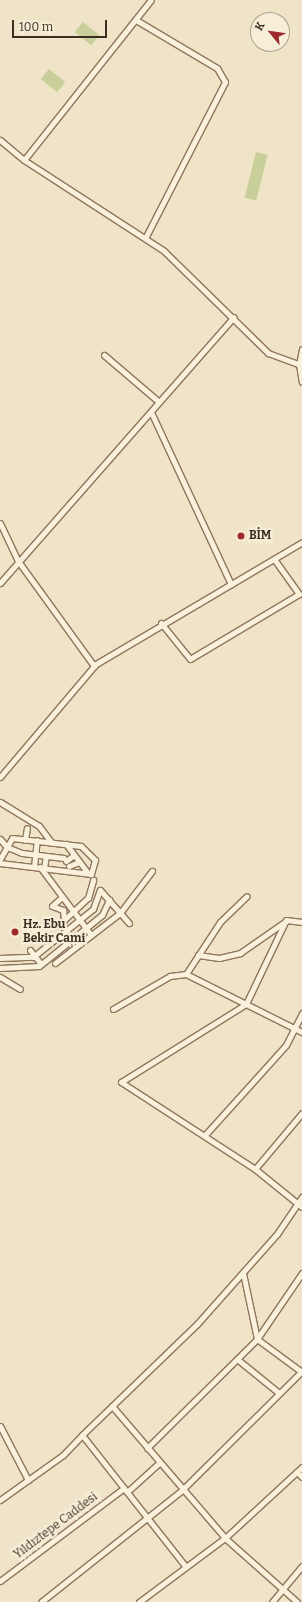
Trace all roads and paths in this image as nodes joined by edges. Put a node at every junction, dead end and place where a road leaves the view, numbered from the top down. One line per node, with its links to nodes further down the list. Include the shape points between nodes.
1 (151, 0): 2 (street)
2 (136, 20): 4 (street); 5 (street, via 220,70 225,82)
3 (0, 140): 4 (street)
4 (24, 160): 5 (street)
5 (145, 238): 6 (street, via 164,250)
6 (234, 317): 9 (street, via 268,353); 11 (street)
7 (302, 349): 9 (street)
8 (104, 356): 11 (street)
9 (299, 364): 10 (street)
10 (302, 382)
11 (159, 402): 12 (street)
12 (150, 412): 16 (street); 18 (street)
13 (0, 523): 16 (street)
14 (302, 542): 15 (street)
15 (274, 558): 18 (street); 19 (street, via 299,594 190,659)
16 (18, 561): 17 (street); 20 (street)
17 (0, 583)
18 (231, 584): 19 (street)
19 (161, 623): 20 (street)
20 (94, 666): 21 (street)
21 (0, 777)
22 (0, 802): 27 (street, via 39,826)
23 (27, 828): 25 (street)
24 (0, 840): 29 (street)
25 (25, 840): 26 (street); 29 (street, via 12,838)
26 (37, 840): 27 (street); 31 (street)
27 (52, 843): 28 (street)
28 (66, 844): 30 (street); 41 (street, via 81,846 95,860 91,874)
29 (7, 847): 31 (street); 34 (street)
30 (70, 850): 32 (street); 35 (street)
31 (36, 855): 33 (street); 39 (street)
32 (74, 855): 35 (street); 36 (street)
33 (46, 856): 35 (street); 39 (street)
34 (0, 859)
35 (64, 859)
36 (79, 862): 38 (street); 41 (street)
37 (0, 863): 39 (street)
38 (69, 866)
39 (39, 867): 41 (street); 44 (street)
40 (152, 871): 49 (street)
41 (88, 873)
42 (93, 880): 48 (street, via 88,898)
43 (247, 896): 57 (street, via 220,922)
44 (62, 897): 46 (street); 47 (street, via 52,906)
45 (109, 900): 49 (street); 50 (street, via 100,890 93,909); 54 (street, via 102,915)
46 (69, 905): 47 (street); 48 (street)
47 (63, 910): 48 (street, via 64,920)
48 (74, 913): 50 (street)
49 (120, 913): 53 (street); 55 (street)
50 (80, 920): 54 (street); 58 (street)
51 (286, 920): 52 (street); 57 (street, via 240,953 219,958); 66 (street)
52 (302, 922)
53 (129, 923)
54 (86, 928): 55 (street); 61 (street)
55 (91, 935): 60 (street)
56 (30, 950): 58 (street)
57 (198, 955): 63 (street)
58 (34, 956): 59 (street); 61 (street)
59 (0, 958)
60 (55, 963)
61 (41, 964): 62 (street)
62 (0, 968)
63 (186, 974): 66 (street); 67 (street, via 170,976)
64 (0, 977): 65 (street)
65 (20, 989)
66 (246, 1004): 69 (street); 72 (street, via 121,1080 122,1085)
67 (113, 1009)
68 (302, 1013): 69 (street)
69 (294, 1029): 70 (street); 72 (street, via 286,1046)
70 (302, 1032)
71 (302, 1113): 73 (street)
72 (205, 1135): 73 (street)
73 (255, 1169): 75 (street)
74 (302, 1197): 75 (street)
75 (297, 1203): 76 (street); 77 (street, via 278,1234)
76 (302, 1207)
77 (243, 1273): 79 (street); 83 (street, via 197,1324)
78 (302, 1273): 79 (street)
79 (257, 1339): 80 (street); 81 (street)
80 (237, 1358): 82 (street); 86 (street)
81 (302, 1371): 82 (street)
82 (280, 1393): 93 (street)
83 (112, 1406): 85 (street); 86 (street)
84 (0, 1426): 91 (street)
85 (82, 1434): 91 (street, via 63,1455); 92 (street)
86 (147, 1448): 87 (street)
87 (159, 1463): 92 (street, Yıldıztepe Caddesi); 93 (street)
88 (302, 1467): 89 (street)
89 (297, 1472): 90 (street); 96 (street)
90 (302, 1476)
91 (28, 1480): 94 (street)
92 (126, 1490): 95 (street); 99 (street, Yıldıztepe Caddesi)
93 (181, 1491): 95 (street); 96 (street)
94 (0, 1500)
95 (148, 1519): 98 (street); 101 (street)
96 (225, 1538): 98 (street); 100 (street)
97 (302, 1566): 100 (street)
98 (186, 1567): 102 (street)
99 (0, 1581)
100 (281, 1590): 103 (street); 104 (street)
101 (41, 1602)
102 (139, 1602)
103 (272, 1602)
104 (296, 1602)

